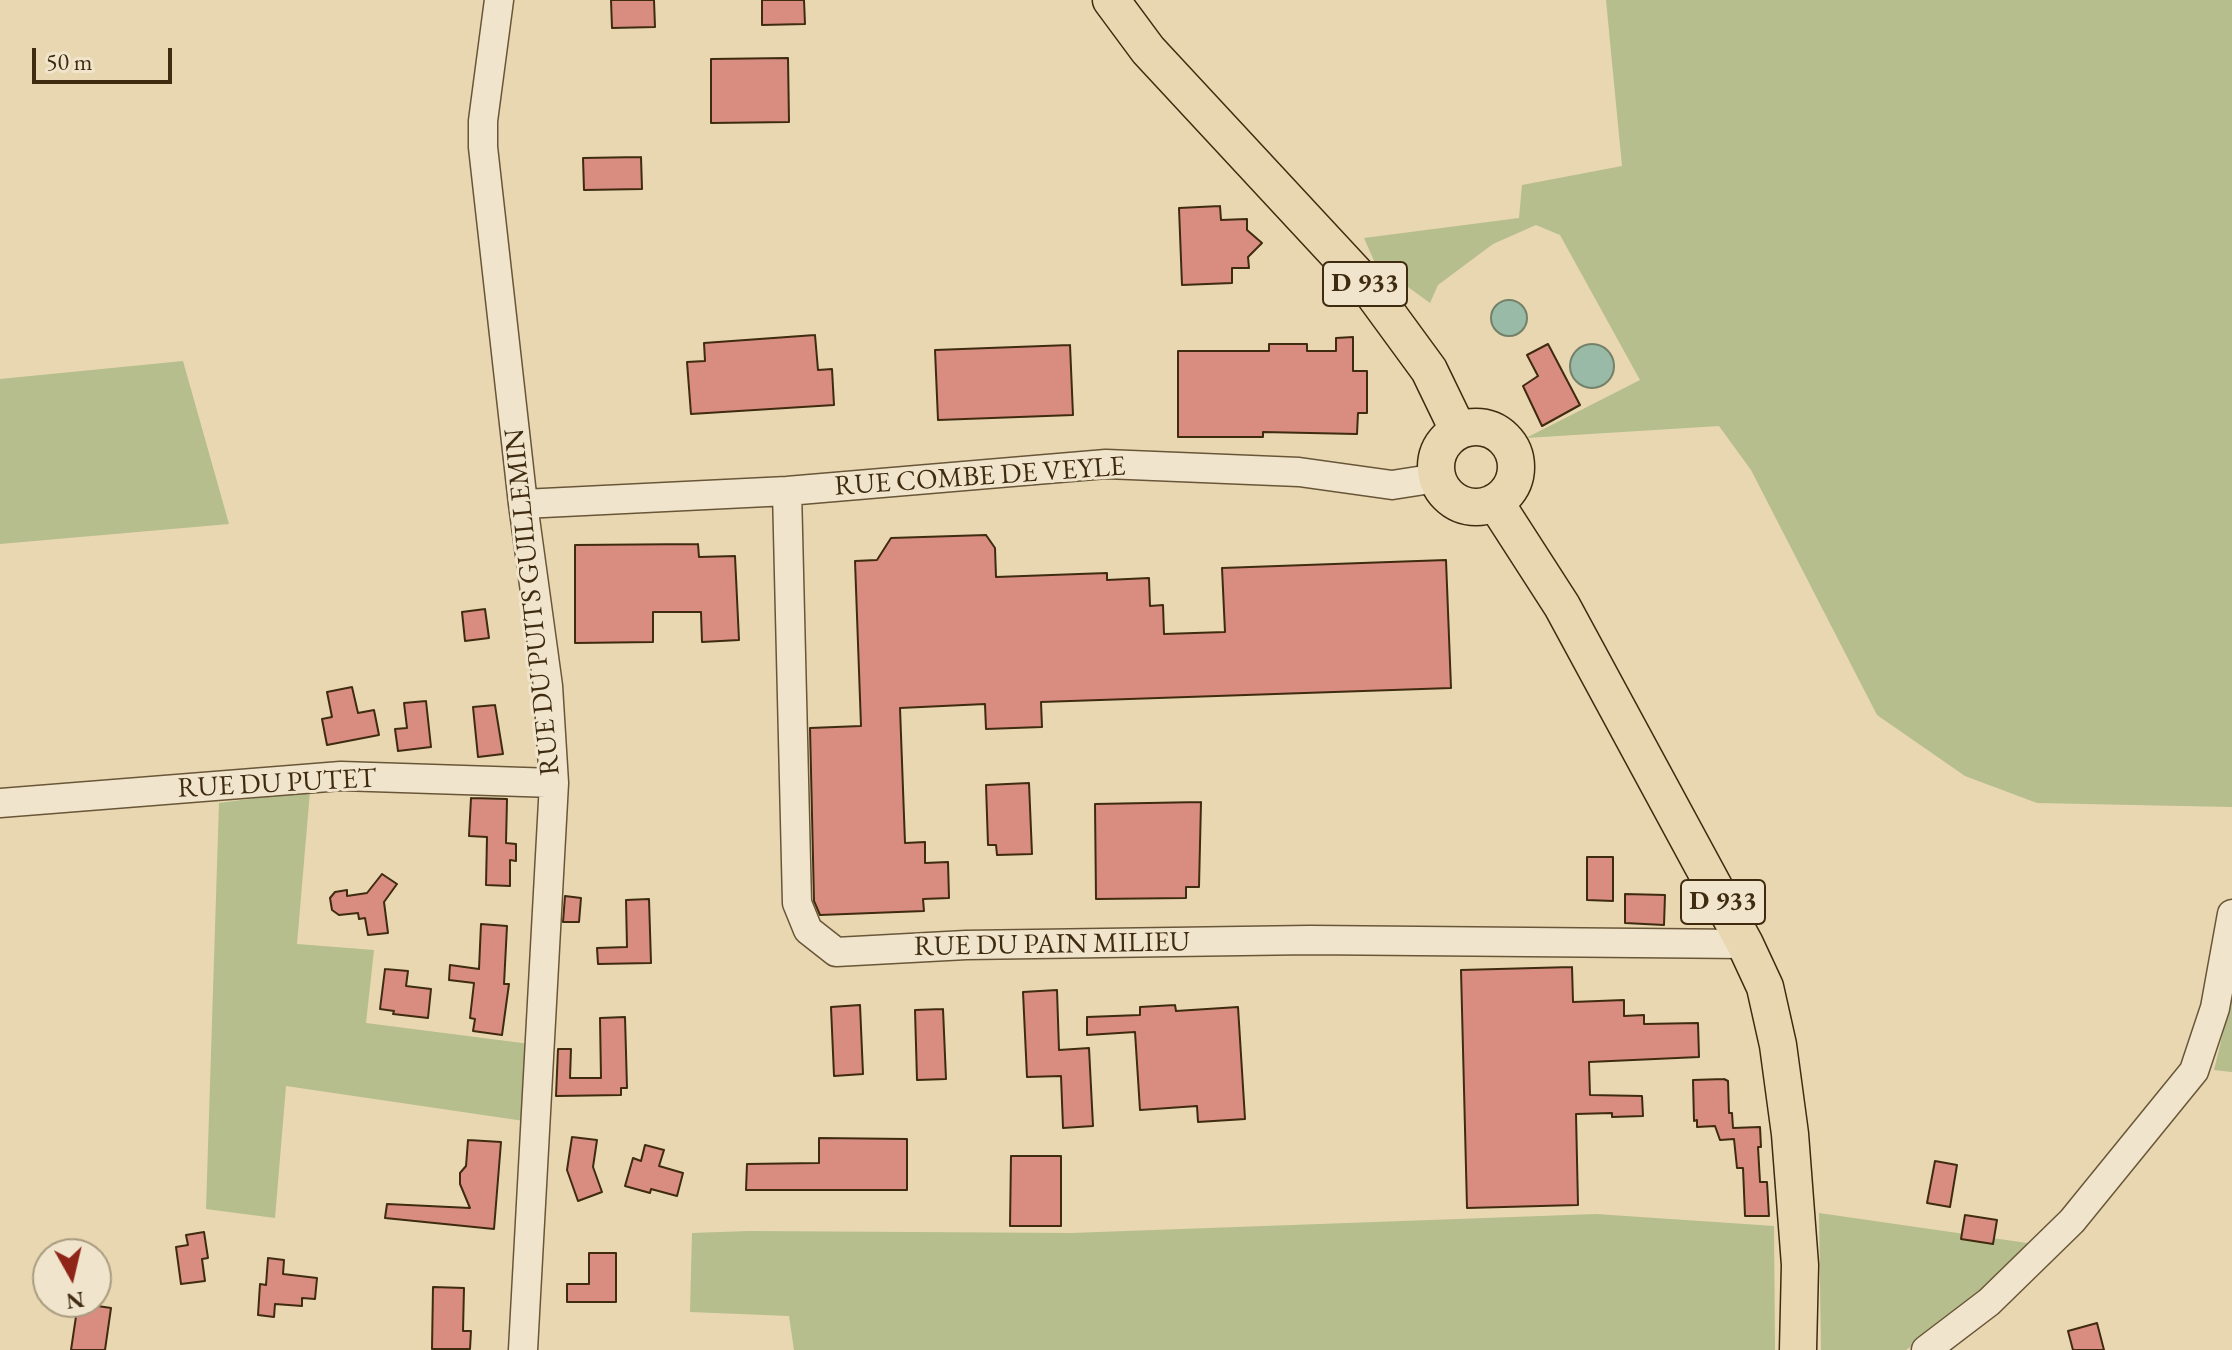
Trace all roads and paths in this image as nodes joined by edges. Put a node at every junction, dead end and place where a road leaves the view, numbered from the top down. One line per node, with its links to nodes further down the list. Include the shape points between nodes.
1 (499, 0): 7 (street, RUE DU PUITS GUILLEMIN, via 483,147)
2 (1111, 0): 3 (main road, D 933, via 1148,50 1369,288 1429,370)
3 (1458, 430): 4 (main road, via 1439,451); 6 (main road, via 1484,427 1497,432 1514,453 1514,481)
4 (1437, 478): 5 (street, RUE COMBE DE VEYLE, via 1392,485 1299,472 1106,464); 6 (main road, via 1453,500 1466,506)
5 (787, 491): 7 (street, RUE COMBE DE VEYLE); 11 (street, RUE DU PAIN MILIEU, via 797,903 808,930 836,952 1310,940)
6 (1495, 502): 11 (main road, D 933, via 1562,606)
7 (523, 504): 8 (street, RUE DU PUITS GUILLEMIN, via 548,686)
8 (554, 783): 9 (street, RUE DU PUTET, via 341,776); 12 (street, RUE DU PUITS GUILLEMIN)
9 (0, 803)
10 (2232, 914): 14 (street, via 2215,1008 2194,1071 2072,1221 1989,1302)
11 (1745, 944): 13 (main road, D 933, via 1765,987 1786,1105 1800,1265)
12 (523, 1350)
13 (1798, 1350)
14 (1926, 1350)

